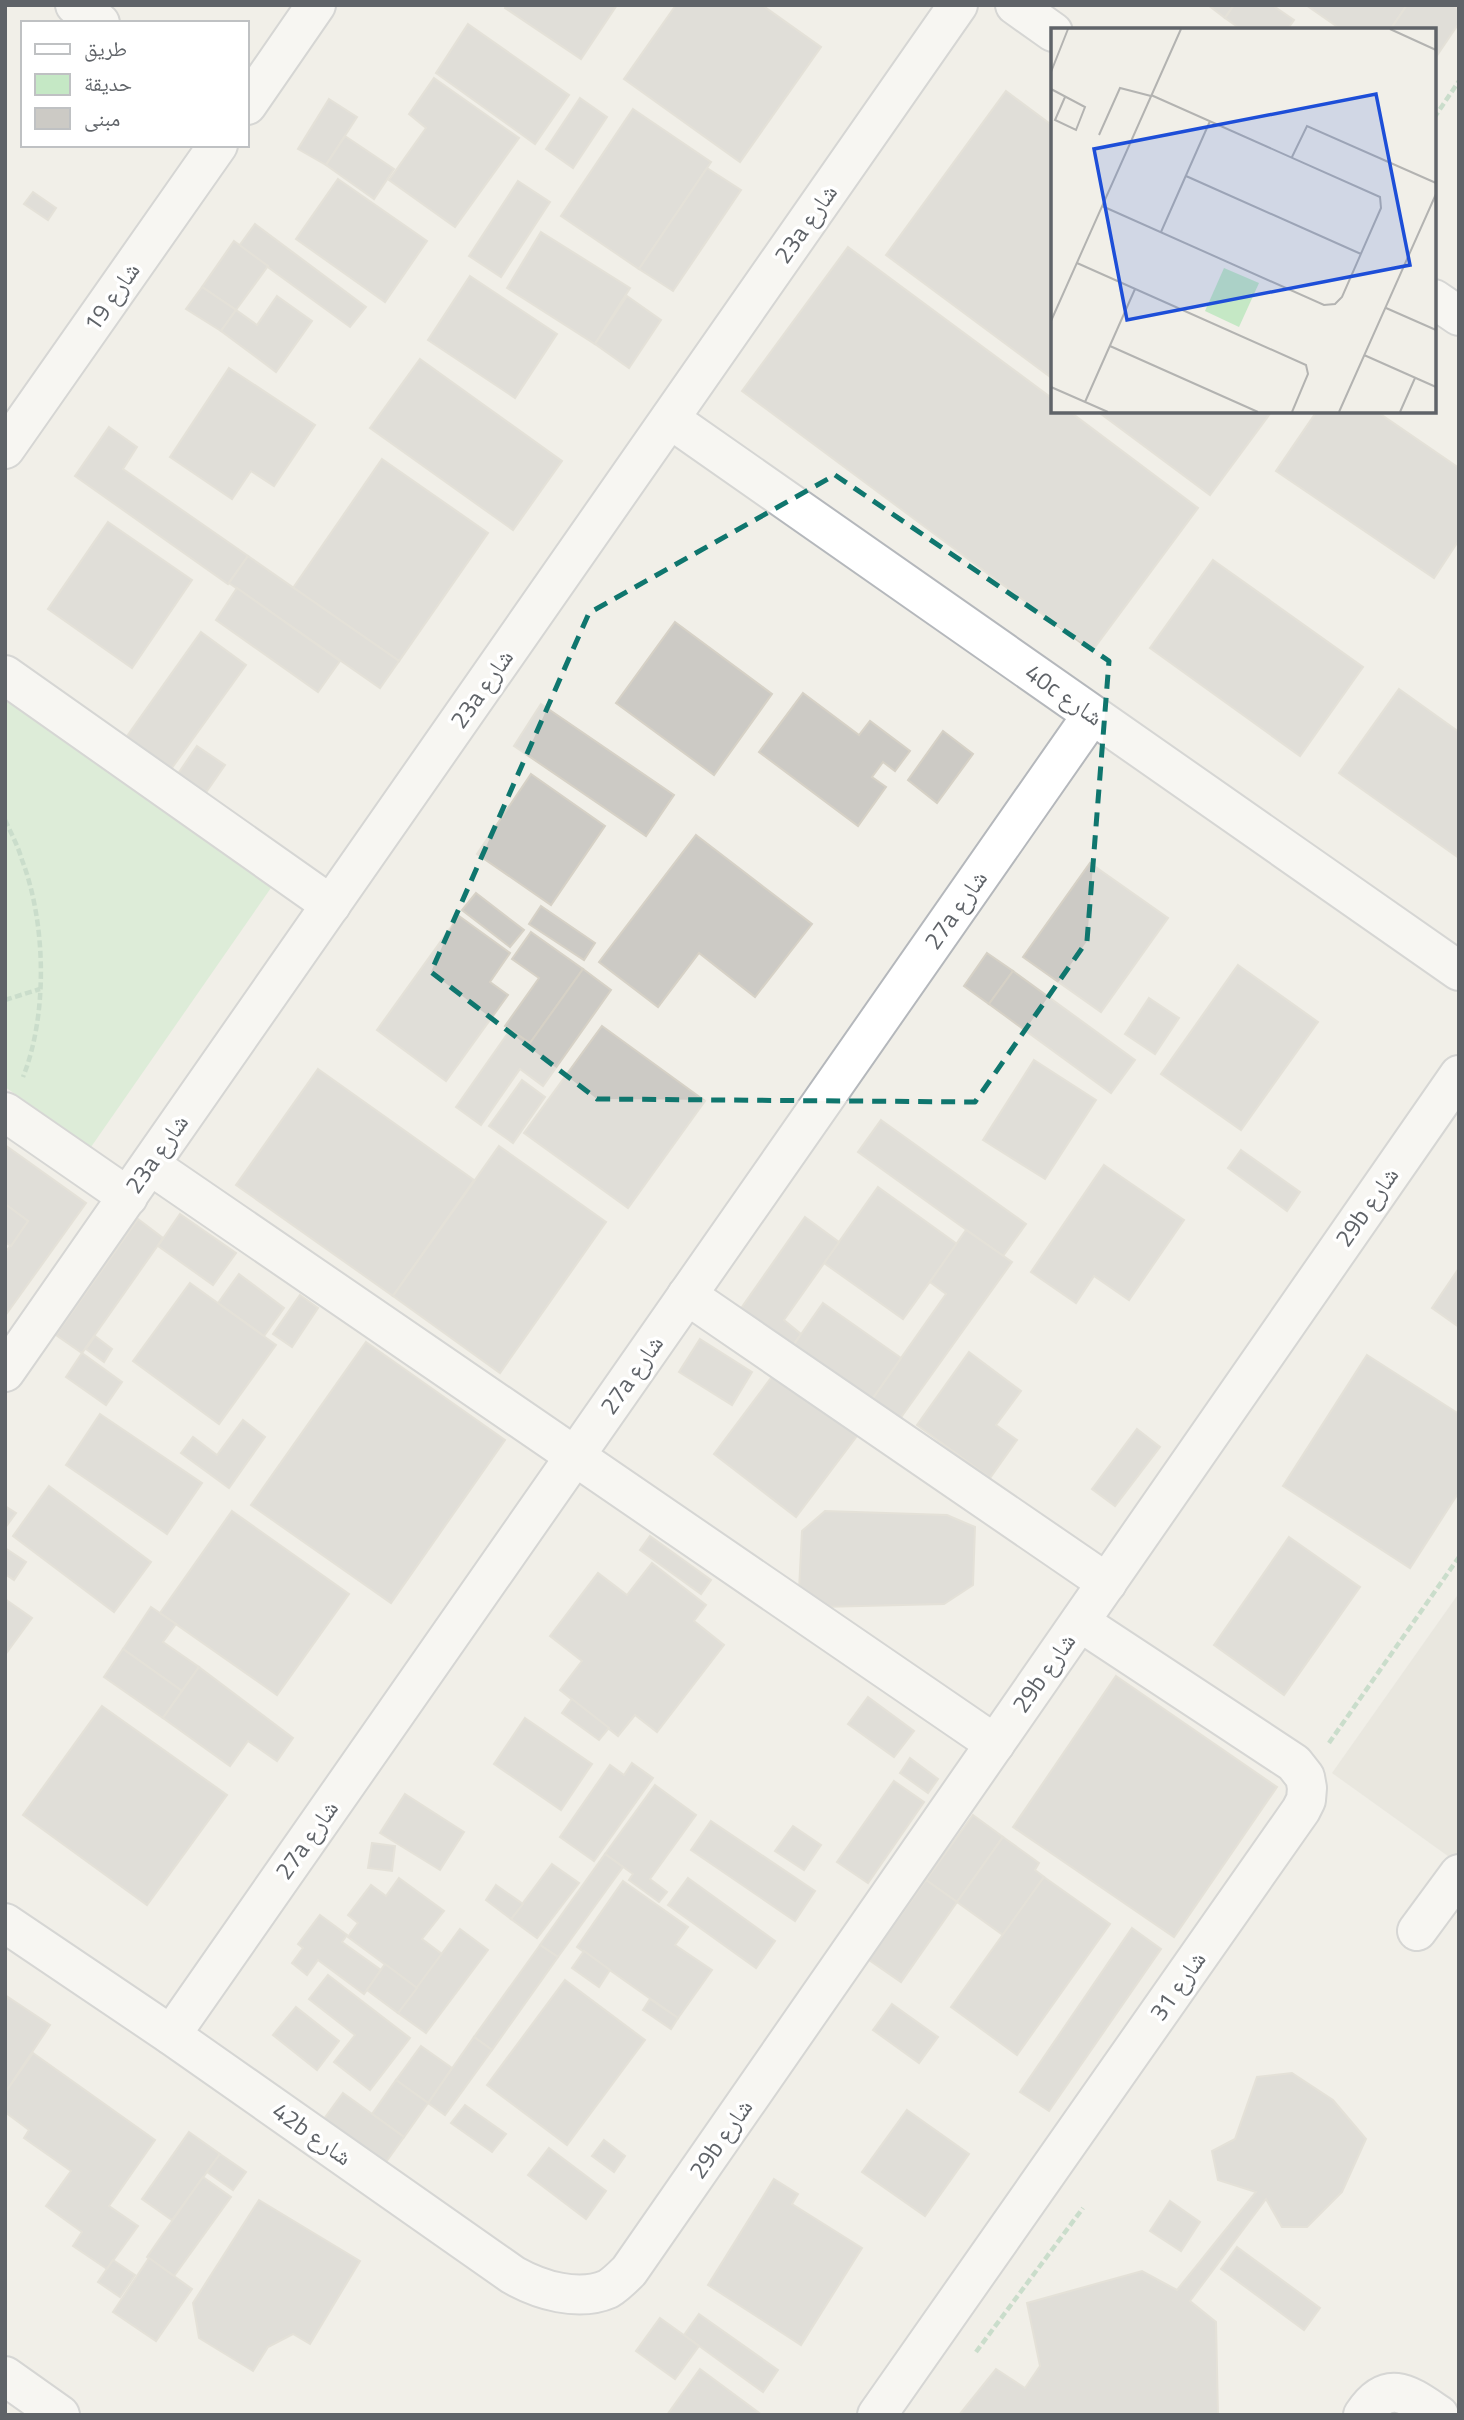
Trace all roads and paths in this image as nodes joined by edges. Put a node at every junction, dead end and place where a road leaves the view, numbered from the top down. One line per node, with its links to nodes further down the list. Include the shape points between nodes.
1 (75, 5): 5 (street)
2 (316, 5): 8 (street)
3 (958, 5): 13 (street, 23a شارع)
4 (1015, 5): 6 (street)
5 (97, 21)
6 (1051, 31)
7 (1459, 81): 9 (path)
8 (248, 104)
9 (1436, 115)
10 (217, 147): 14 (street, شارع 19)
11 (1436, 300): 12 (street)
12 (1459, 316)
13 (670, 419): 16 (street, 40c شارع); 18 (street, 23a شارع)
14 (5, 449)
15 (5, 675): 18 (street)
16 (1093, 715): 19 (street, 40c شارع); 26 (street, 27a شارع)
17 (5, 820): 20 (path, via 33,898)
18 (331, 905): 24 (street, 23a شارع)
19 (1459, 971)
20 (40, 989): 21 (path); 23 (path, via 31,1057)
21 (5, 1000)
22 (1459, 1075): 30 (street, 29b شارع)
23 (5, 1112): 25 (street)
24 (150, 1165): 25 (street, 23a شارع); 28 (street)
25 (128, 1197): 27 (street, 23a شارع)
26 (687, 1295): 28 (street, 27a شارع); 30 (street)
27 (5, 1372)
28 (575, 1456): 32 (street); 37 (street, 27a شارع)
29 (1459, 1558): 33 (path)
30 (1107, 1583): 31 (street, 29b شارع)
31 (1080, 1622): 32 (street, 29b شارع); 33 (street, via 1294,1763)
32 (995, 1744): 39 (street, 29b شارع)
33 (1305, 1777): 43 (street, شارع 31, via 1306,1800 1282,1838)
34 (1459, 1874): 36 (street)
35 (5, 1923): 37 (street, 42b شارع)
36 (1417, 1931)
37 (171, 2035): 39 (street, 42b شارع, via 534,2287 583,2294 608,2289)
38 (1083, 2208): 40 (path)
39 (629, 2271)
40 (970, 2360)
41 (5, 2376): 42 (street)
42 (60, 2415)
43 (877, 2415)
44 (1363, 2415): 45 (street, via 1371,2403 1393,2392 1413,2397)
45 (1439, 2415)

